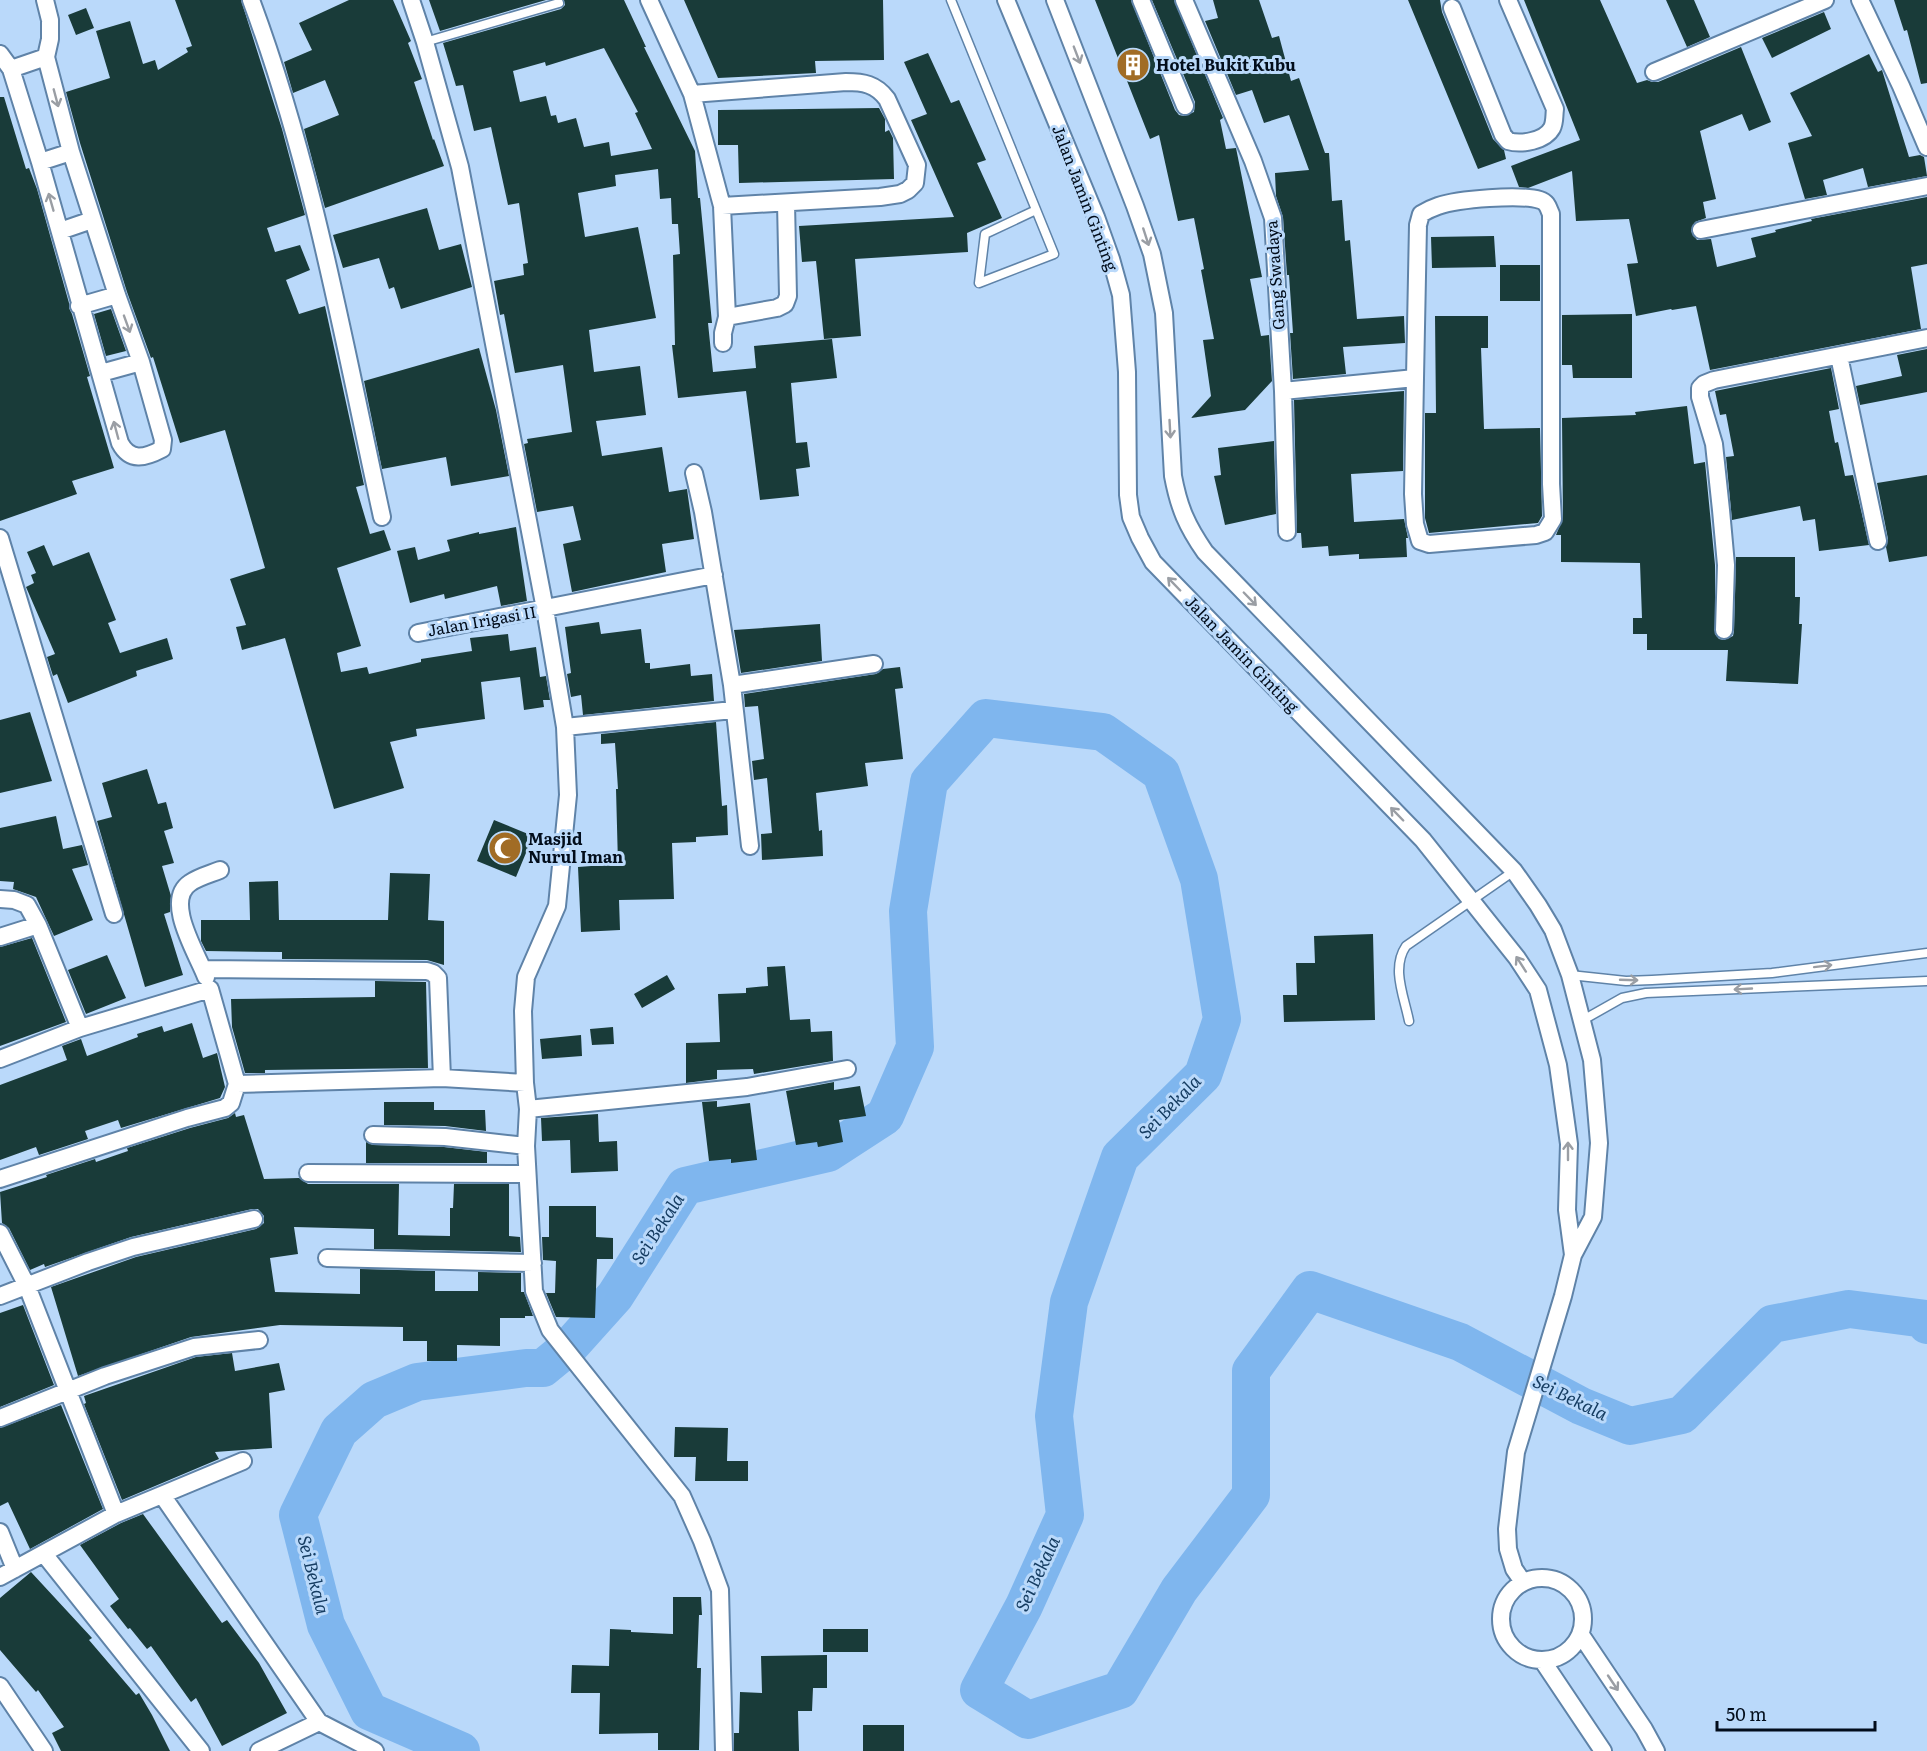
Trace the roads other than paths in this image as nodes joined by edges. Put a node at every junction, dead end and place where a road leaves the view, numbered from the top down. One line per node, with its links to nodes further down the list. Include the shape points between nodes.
1 (45, 0): 17 (street, via 50,20)
2 (251, 0): 43 (street, via 284,93 298,147)
3 (411, 0): 15 (street)
4 (649, 0): 20 (street)
5 (951, 0): 28 (lane)
6 (1006, 0): 59 (street, Jalan Jamin Ginting, one-way to 6, via 1423,840 1153,562 1140,538 1131,517 1128,495 1127,372 1121,295 1111,258)
7 (1055, 0): 57 (street, Jalan Jamin Ginting, one-way to 57, via 1152,254 1164,313 1173,476 1187,526 1213,561)
8 (1141, 0): 21 (street)
9 (1184, 0): 41 (street, Gang Swadaya, via 1253,161 1273,218)
10 (1508, 0): 14 (street, via 1555,109 1551,131 1520,144 1503,135)
11 (1825, 0): 19 (street)
12 (1860, 0): 22 (street)
13 (559, 3): 15 (lane)
14 (1452, 8)
15 (425, 42): 48 (street, via 460,167)
16 (0, 54): 18 (street)
17 (46, 57): 18 (street); 23 (street, one-way to 23)
18 (11, 69): 24 (street)
19 (1654, 72)
20 (692, 94): 26 (street, via 846,82 862,82 881,90 917,165 915,183 900,194); 27 (street)
21 (1185, 106)
22 (1927, 147)
23 (70, 152): 24 (street); 29 (street)
24 (40, 162): 31 (street, one-way to 24)
25 (1927, 186): 30 (street)
26 (786, 204): 27 (street); 34 (street, via 787,302 777,308)
27 (722, 206): 34 (street)
28 (1036, 210): 28 (lane, via 1054,254 979,283 985,234)
29 (92, 220): 31 (street); 32 (street)
30 (1701, 230)
31 (60, 231): 33 (street)
32 (117, 295): 33 (street); 38 (street, one-way to 38)
33 (79, 306): 39 (street)
34 (727, 317): 36 (street)
35 (1927, 338): 37 (street)
36 (723, 344)
37 (1839, 356): 46 (street); 49 (street, via 1714,380 1700,388 1714,444 1726,565)
38 (141, 362): 39 (street); 39 (street, one-way to 39, via 164,445 142,458 123,450)
39 (101, 373)
40 (1415, 378): 40 (street, via 1413,494 1420,541 1429,544 1545,532 1553,519 1551,214 1547,204 1516,198 1480,200 1438,206 1421,214); 41 (street)
41 (1283, 391): 44 (street, Gang Swadaya)
42 (694, 473): 47 (street)
43 (382, 517)
44 (1287, 532)
45 (0, 538): 60 (street)
46 (1878, 541)
47 (714, 575): 48 (street, Jalan Irigasi II); 52 (street)
48 (545, 609): 50 (street, Jalan Irigasi II); 54 (street)
49 (1724, 630)
50 (418, 633)
51 (874, 664): 52 (street)
52 (732, 685): 53 (street)
53 (733, 710): 54 (street); 55 (street)
54 (565, 727): 76 (street, via 568,795 557,906 526,977)
55 (750, 846)
56 (220, 870): 64 (street, via 189,883 180,903 180,920)
57 (1514, 871): 59 (lane); 66 (street, Jalan Jamin Ginting, via 1553,930)
58 (0, 899): 61 (street, via 27,905)
59 (1472, 900): 71 (lane, via 1401,953 1398,965); 86 (street, Jalan Jamin Ginting, one-way to 59, via 1567,1210 1569,1144 1558,1065 1538,990)
60 (114, 914)
61 (38, 925): 62 (street); 72 (street)
62 (0, 937)
63 (1927, 953): 65 (lane, one-way to 63)
64 (203, 969): 69 (street); 75 (street, via 433,973 438,978)
65 (1772, 973): 66 (lane, one-way to 65, via 1626,981); 68 (lane)
66 (1570, 975): 70 (street, Jalan Jamin Ginting)
67 (1927, 981): 68 (lane)
68 (1773, 987): 70 (lane, one-way to 70, via 1646,993 1622,998)
69 (210, 989): 72 (street); 77 (street)
70 (1583, 1020): 86 (street, Jalan Jamin Ginting, via 1592,1060 1599,1143 1593,1217)
71 (1409, 1021)
72 (80, 1028): 73 (street)
73 (0, 1059)
74 (847, 1069): 78 (street, via 747,1087)
75 (442, 1078): 76 (street); 77 (street)
76 (525, 1083): 78 (street)
77 (237, 1084): 83 (street, via 231,1103 225,1108)
78 (528, 1109): 80 (street)
79 (372, 1135): 80 (street, via 445,1137)
80 (526, 1146): 82 (street)
81 (308, 1173): 82 (street)
82 (527, 1174): 88 (street)
83 (0, 1179)
84 (254, 1219): 89 (street, via 133,1247)
85 (0, 1233): 89 (street)
86 (1572, 1255): 100 (street, Jalan Jamin Ginting, via 1516,1452 1508,1549)
87 (327, 1258): 88 (street)
88 (533, 1263): 109 (street, via 534,1291 550,1330 682,1496 702,1540 720,1590)
89 (27, 1286): 90 (street); 92 (street)
90 (0, 1296)
91 (260, 1340): 92 (street, via 194,1347)
92 (68, 1392): 93 (street); 96 (street)
93 (0, 1418)
94 (243, 1461): 95 (street)
95 (162, 1495): 96 (street); 104 (street)
96 (116, 1514): 98 (street)
97 (0, 1532): 99 (street)
98 (44, 1554): 99 (street); 106 (street)
99 (7, 1573)
100 (1523, 1582): 101 (street, via 1546,1578 1573,1591 1584,1620); 102 (street, via 1513,1589 1502,1608 1503,1632 1518,1652)
101 (1581, 1635): 102 (street, via 1558,1656); 111 (street, one-way to 111)
102 (1542, 1660): 110 (street)
103 (0, 1686): 105 (street)
104 (319, 1722): 107 (street); 108 (street)
105 (44, 1751)
106 (201, 1751)
107 (259, 1751)
108 (375, 1751)
109 (724, 1751)
110 (1603, 1751)
111 (1656, 1751)

